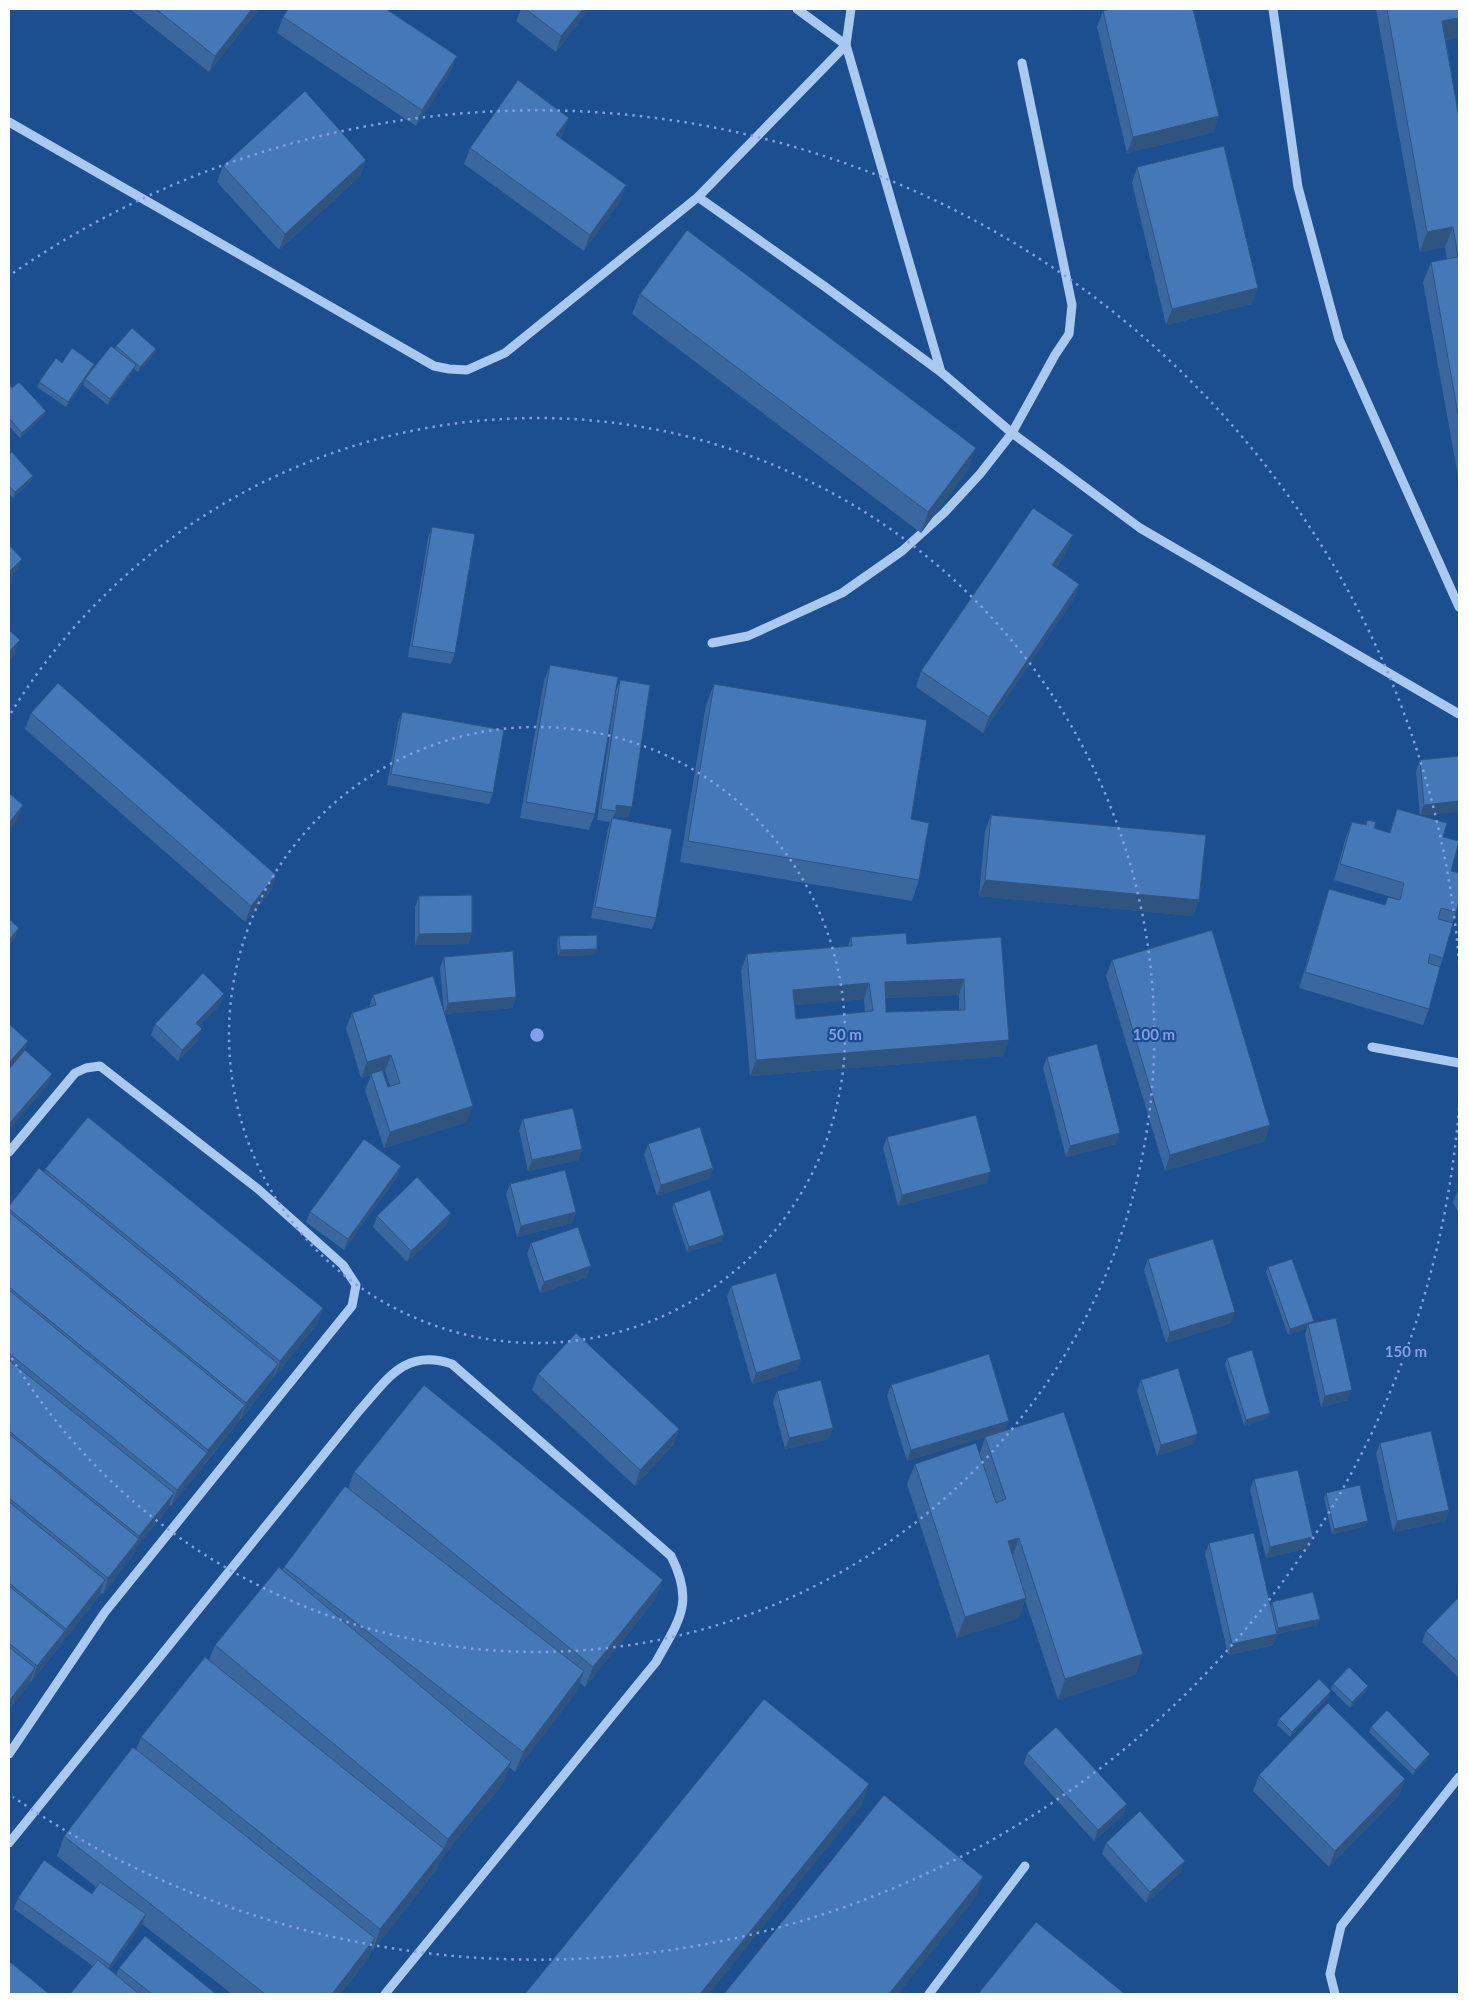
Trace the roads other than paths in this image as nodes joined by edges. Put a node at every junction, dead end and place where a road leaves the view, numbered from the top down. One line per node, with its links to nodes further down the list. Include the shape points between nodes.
1 (796, 9): 4 (street)
2 (850, 9): 4 (street)
3 (1273, 9): 10 (street, via 1298,186 1339,339)
4 (846, 45): 7 (street); 8 (street)
5 (1022, 63): 9 (street, via 1072,305 1069,334)
6 (9, 122): 7 (street, via 434,366 449,369 467,370 506,354)
7 (698, 197): 8 (street)
8 (942, 372): 9 (street)
9 (1012, 433): 11 (street, via 944,513 902,551 842,594 748,636); 12 (street, via 1140,528)
10 (1459, 607)
11 (712, 643)
12 (1459, 714)
13 (1372, 1046): 14 (street)
14 (1459, 1063)
15 (9, 1152): 16 (street, via 75,1073 100,1066 258,1189 343,1265 356,1284 352,1306 105,1612)
16 (9, 1754)
17 (1459, 1777): 22 (street, via 1342,1926 1330,1974)
18 (9, 1843): 20 (street, via 391,1375 410,1362 421,1359 438,1359 452,1364 671,1556 680,1574 684,1596 677,1622 656,1662)
19 (1025, 1866): 21 (street)
20 (385, 1994)
21 (929, 1994)
22 (1335, 1994)

